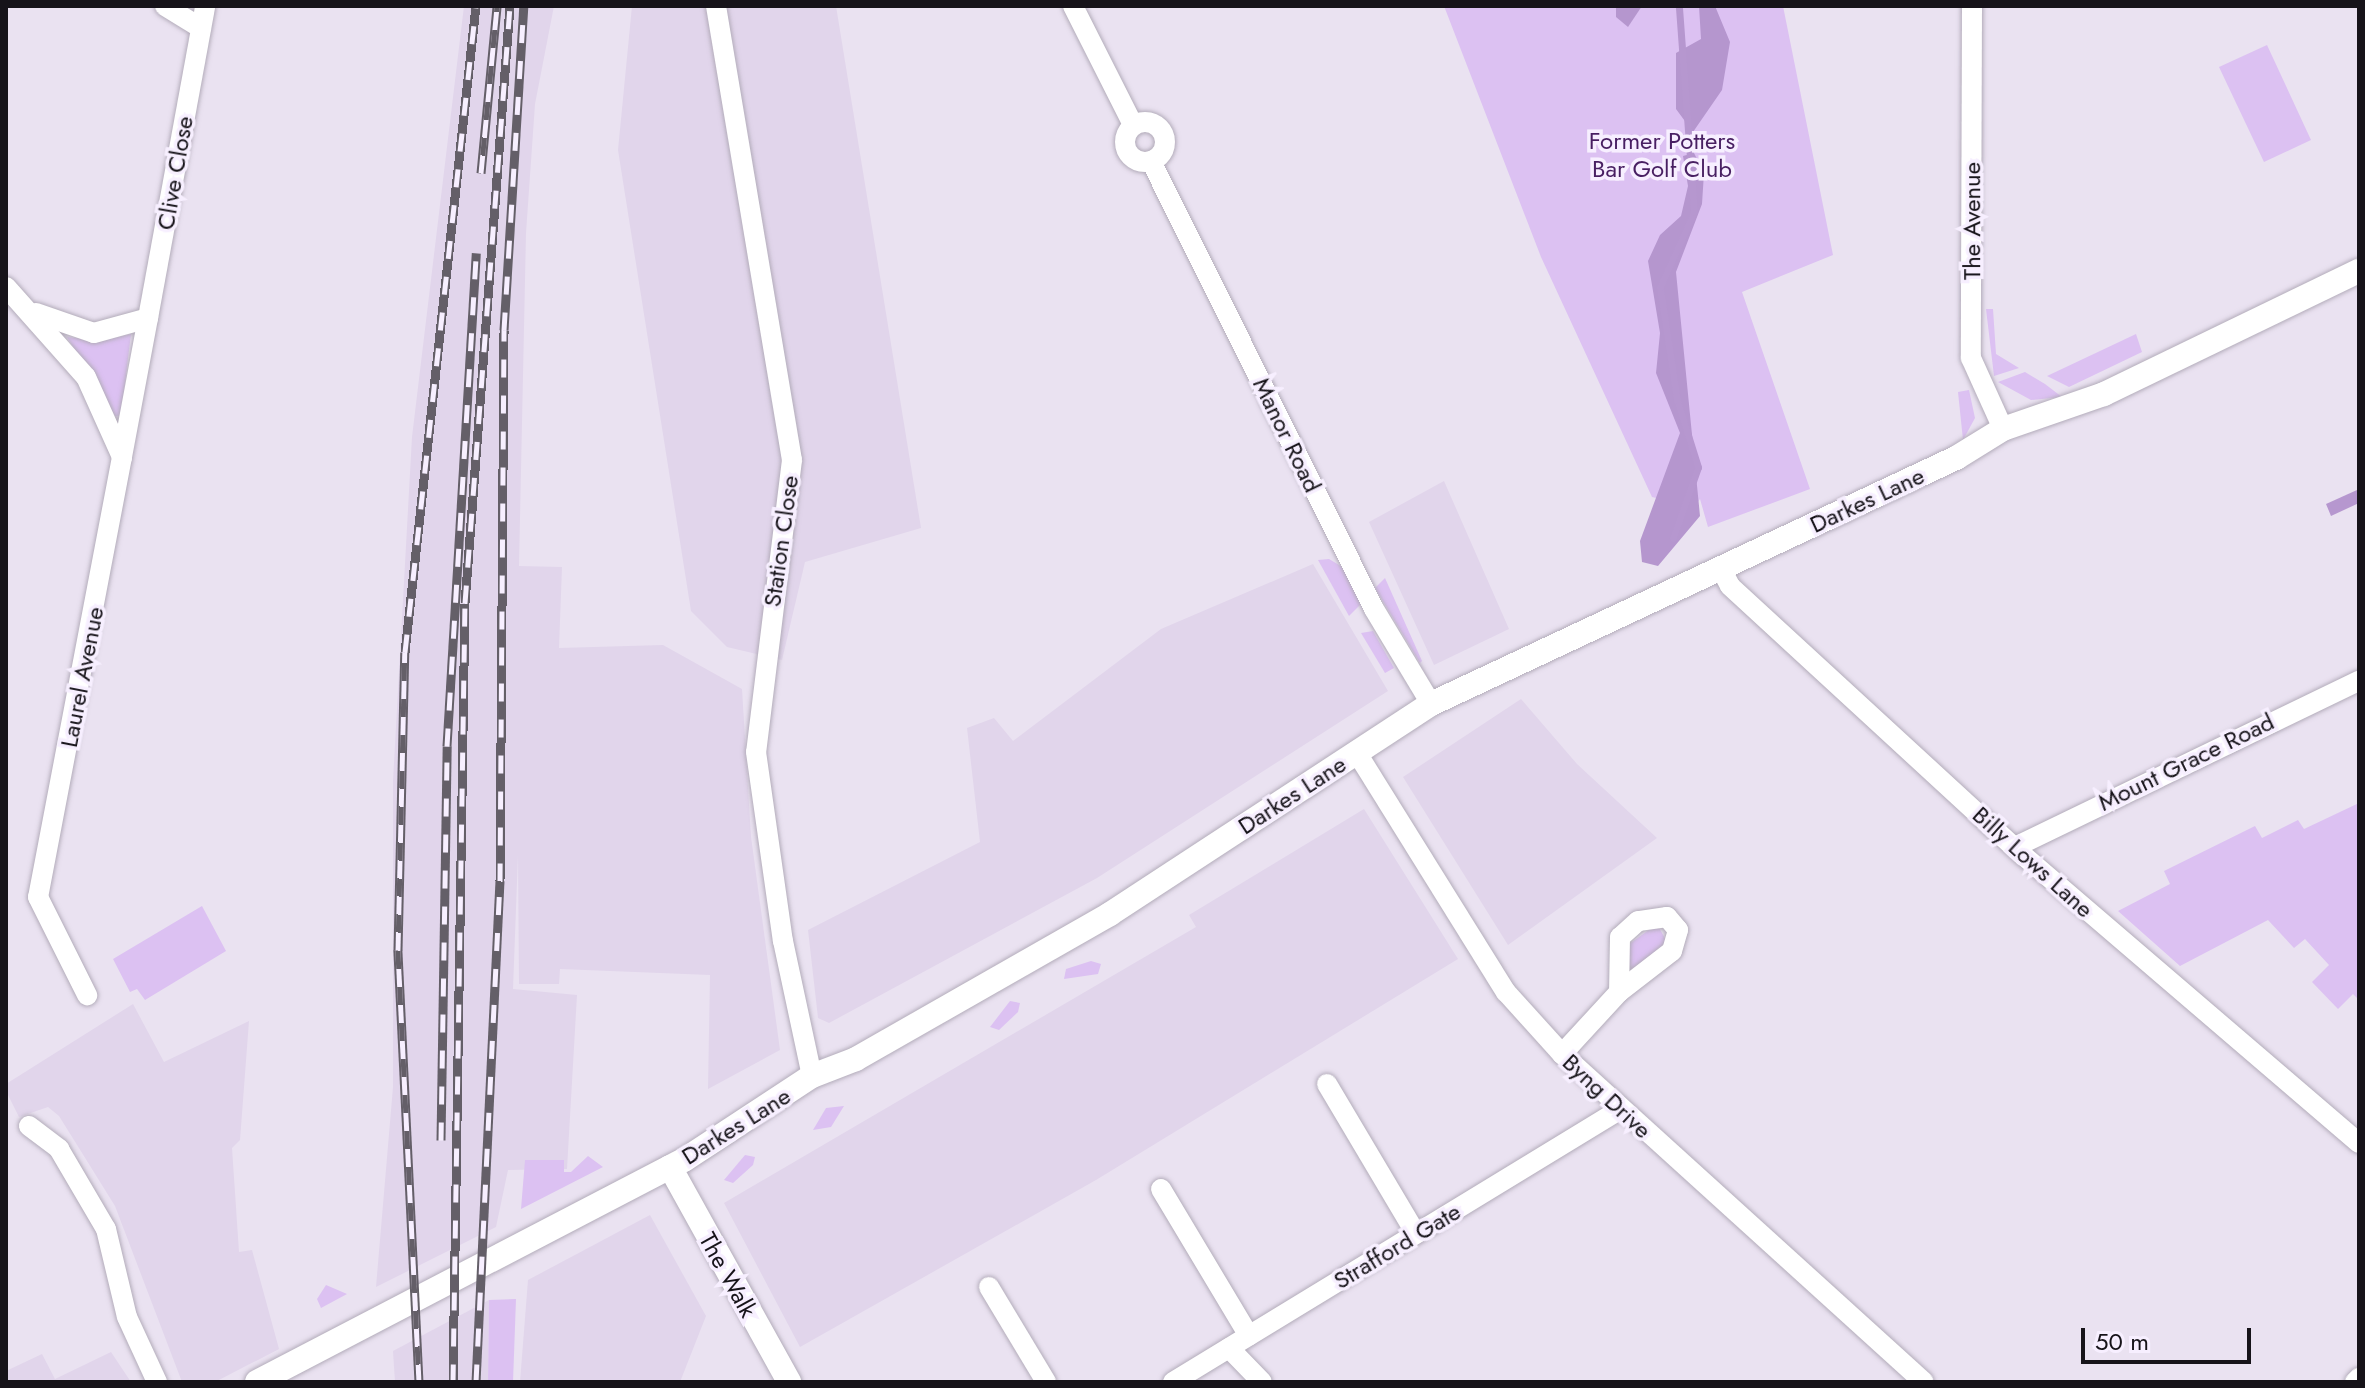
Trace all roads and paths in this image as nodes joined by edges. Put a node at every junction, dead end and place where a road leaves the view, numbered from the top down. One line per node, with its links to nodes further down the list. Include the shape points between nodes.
1 (165, 6): 6 (street)
2 (205, 6): 6 (street, Clive Close)
3 (716, 6): 23 (street, Station Close, via 792,460 756,752 783,941)
4 (1073, 6): 7 (street, Manor Road)
5 (1972, 6): 13 (street, The Avenue, via 1971,358)
6 (201, 28): 12 (street, Clive Close)
7 (1133, 125): 8 (street, Manor Road, via 1126,148 1133,158); 8 (street, via 1147,122 1163,133 1162,153)
8 (1151, 161): 17 (street, Manor Road, via 1374,609)
9 (2359, 271): 13 (street, Darkes Lane, via 2104,394)
10 (6, 287): 11 (street)
11 (36, 313): 12 (street, via 94,333); 14 (street, via 86,377)
12 (148, 318): 14 (street, Laurel Avenue)
13 (2003, 429): 15 (street, Darkes Lane, via 1956,458)
14 (122, 457): 21 (street, Laurel Avenue, via 38,897)
15 (1720, 567): 17 (street, Darkes Lane); 19 (street, Billy Lows Lane, via 1730,586)
16 (2359, 681): 19 (street, Mount Grace Road)
17 (1431, 704): 18 (street, Darkes Lane)
18 (1357, 753): 22 (street, Byng Drive, via 1506,992); 23 (street, Darkes Lane, via 1110,914 856,1059)
19 (2015, 847): 27 (street, Billy Lows Lane)
20 (1619, 992): 22 (street)
21 (87, 995)
22 (1562, 1054): 25 (street, Byng Drive)
23 (812, 1076): 28 (street, Darkes Lane)
24 (1327, 1084): 30 (street)
25 (1621, 1109): 30 (street, Strafford Gate); 40 (street, Byng Drive)
26 (29, 1126): 34 (street, via 59,1149 106,1229 127,1317)
27 (2359, 1143)
28 (670, 1167): 35 (street, Darkes Lane); 36 (street, The Walk)
29 (1161, 1189): 32 (street)
30 (1416, 1234): 32 (street, Strafford Gate)
31 (989, 1287): 37 (street)
32 (1249, 1336): 33 (street, Strafford Gate)
33 (1229, 1348): 38 (street, Strafford Gate); 39 (street)
34 (157, 1382)
35 (257, 1382)
36 (789, 1382)
37 (1046, 1382)
38 (1173, 1382)
39 (1262, 1382)
40 (1924, 1382)

